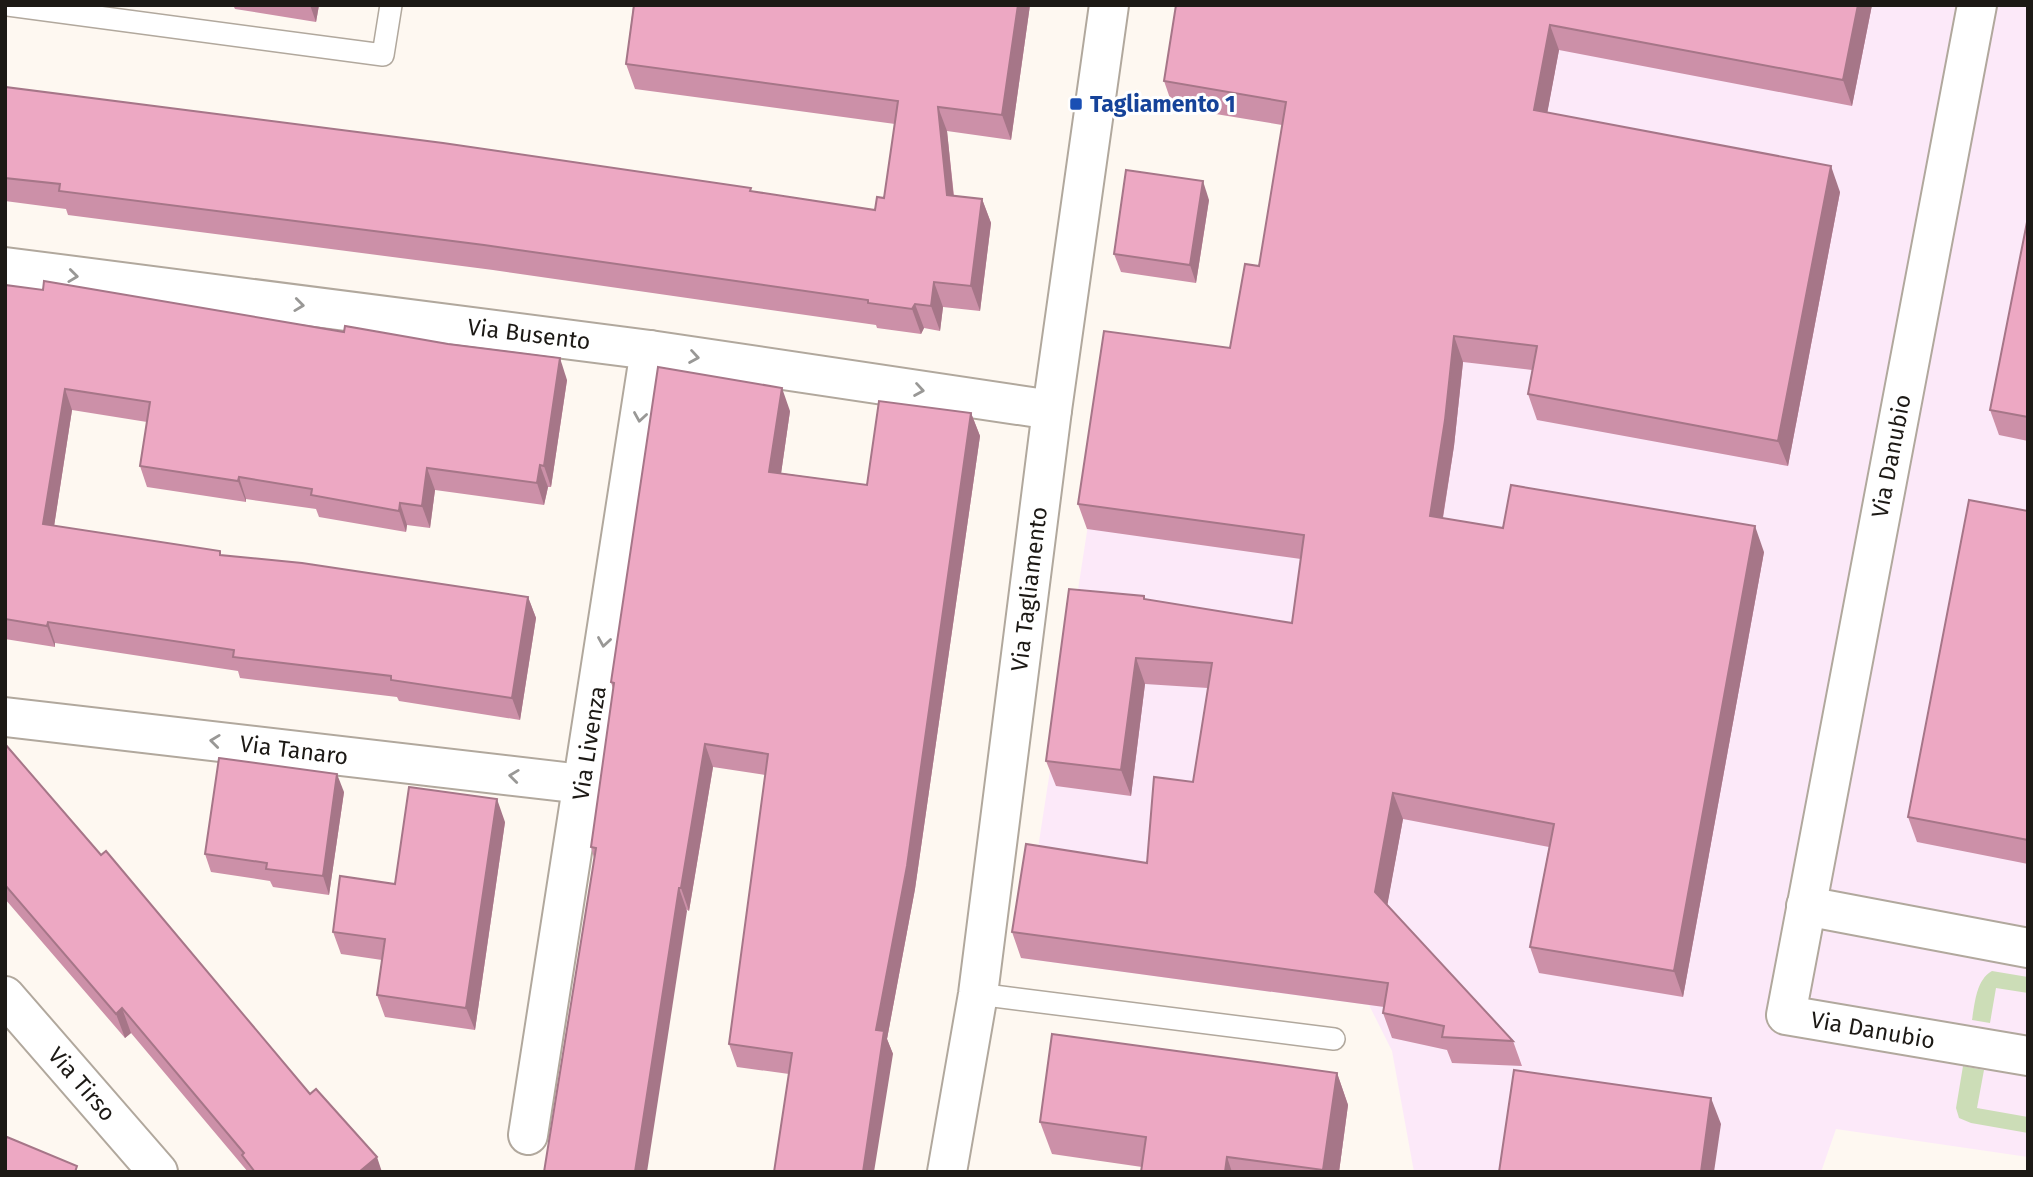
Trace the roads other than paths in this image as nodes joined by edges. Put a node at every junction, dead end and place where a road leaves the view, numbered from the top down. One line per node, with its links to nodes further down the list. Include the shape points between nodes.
1 (8, 5): 2 (lane, via 383,55)
2 (391, 5)
3 (1109, 5): 7 (street, Via Tagliamento)
4 (1977, 5): 10 (street, Via Danubio)
5 (5, 267): 6 (street, Via Busento, one-way to 6)
6 (650, 350): 7 (street, Via Busento, one-way to 7); 9 (street, Via Livenza, one-way to 9)
7 (1052, 410): 12 (street, Via Tagliamento)
8 (5, 717): 9 (street, Via Tanaro, one-way to 8)
9 (582, 784): 16 (street, Via Livenza)
10 (1806, 906): 11 (street); 15 (street, Via Danubio, via 1786,1015)
11 (2028, 948)
12 (978, 994): 14 (lane); 18 (street, Via Tagliamento)
13 (5, 996): 17 (street, Via Tirso)
14 (1334, 1039)
15 (2028, 1056)
16 (528, 1135)
17 (158, 1172)
18 (947, 1172)

